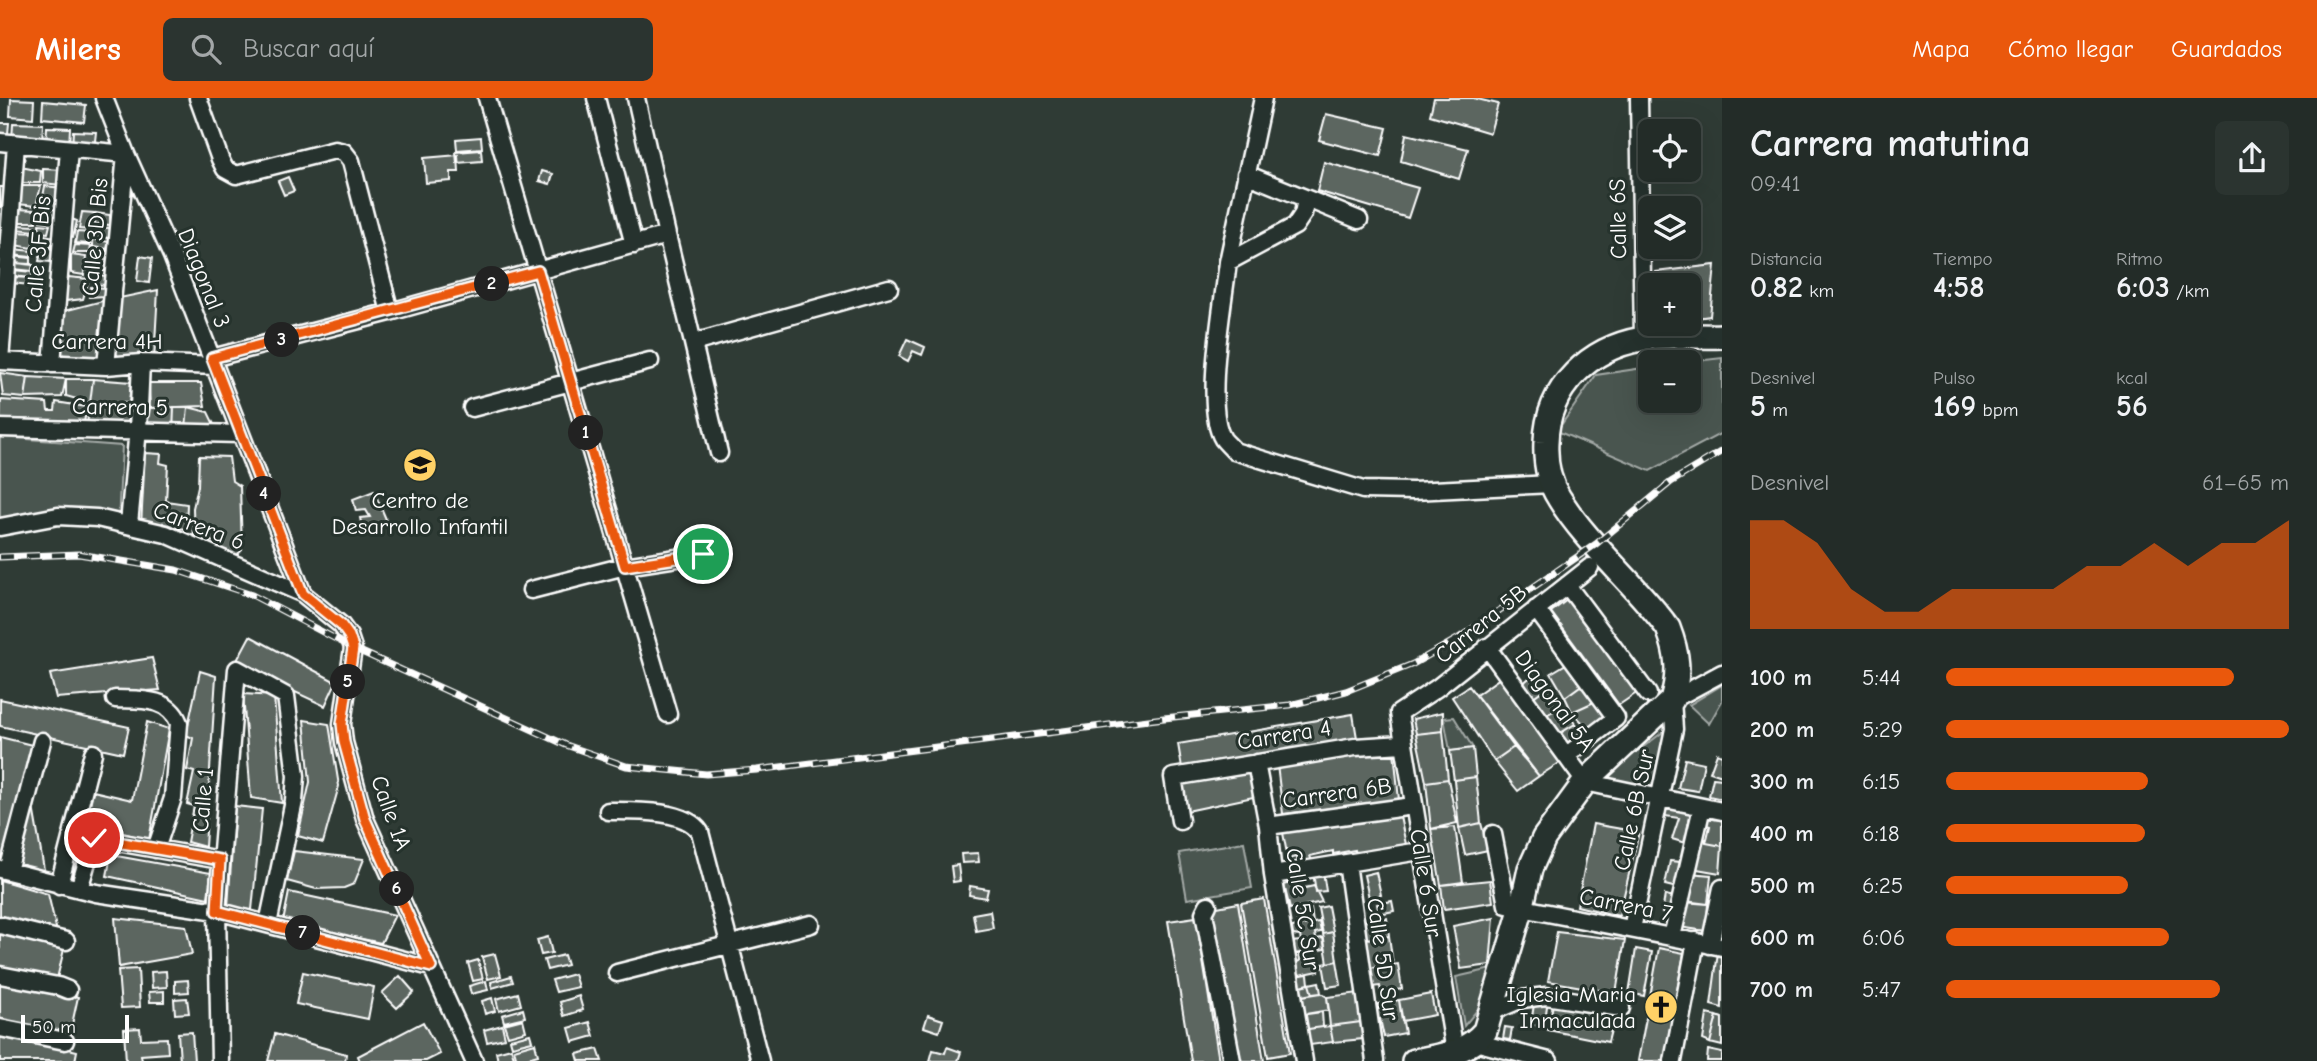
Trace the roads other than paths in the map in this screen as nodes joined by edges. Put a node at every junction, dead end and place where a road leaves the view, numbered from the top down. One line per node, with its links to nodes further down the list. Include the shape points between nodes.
1 (104, 98): 10 (street, Diagonal 3)
2 (198, 98): 19 (street, via 220,159 225,169 236,175 335,150 344,152 351,161)
3 (487, 98): 17 (street)
4 (596, 98): 15 (street)
5 (636, 98): 14 (street)
6 (1263, 98): 11 (street)
7 (1639, 98): 21 (street, Calle 6S)
8 (8, 143): 9 (street); 23 (street)
9 (69, 149): 10 (street); 27 (street, Calle 3F Bis)
10 (126, 154): 25 (street, Diagonal 3); 28 (street, Calle 3D Bis)
11 (1246, 174): 12 (street); 16 (street)
12 (1306, 199): 13 (street); 16 (street, via 1295,226)
13 (1359, 220)
14 (667, 235): 15 (street, Carrera 4H); 22 (street)
15 (634, 245): 17 (street, Carrera 4H)
16 (1228, 262): 35 (street, via 1215,371 1216,417 1222,438 1234,451 1363,490)
17 (538, 271): 19 (street, Carrera 4H); 29 (street)
18 (889, 288): 22 (street)
19 (390, 312): 25 (street, Carrera 4H)
20 (1722, 336): 21 (main road)
21 (1643, 339): 35 (main road, via 1588,361 1554,401 1546,427 1545,460)
22 (693, 343): 34 (street)
23 (0, 361): 27 (street, Carrera 4H)
24 (650, 361): 29 (street)
25 (214, 362): 26 (street, Carrera 4H); 33 (street, Diagonal 3)
26 (141, 363): 28 (street, Carrera 4H); 32 (street)
27 (52, 364): 28 (street, Carrera 4H)
28 (106, 366)
29 (571, 381): 30 (street); 39 (street)
30 (472, 408)
31 (0, 428): 32 (street, Carrera 5)
32 (138, 429): 33 (street, Carrera 5); 36 (street)
33 (240, 433): 43 (street, Diagonal 3)
34 (719, 453)
35 (1552, 484): 50 (main road, via 1565,508 1668,628 1677,652)
36 (128, 524): 37 (street, Carrera 6, via 58,516); 43 (street, Carrera 6, via 166,534)
37 (0, 527)
38 (703, 554): 39 (street)
39 (625, 566): 42 (street); 52 (street)
40 (1590, 567): 41 (street, Carrera 5B)
41 (1567, 585): 44 (street, Carrera 5B); 48 (street)
42 (531, 590)
43 (303, 594): 46 (street, Carrera 6, via 341,625)
44 (1536, 609): 45 (street, Carrera 5B); 56 (street, via 1616,718)
45 (1487, 647): 51 (street, Carrera 5B); 56 (street, Diagonal 5A)
46 (353, 648): 87 (street, Calle 1A, via 342,724 344,742 365,819)
47 (1722, 673): 50 (street)
48 (1648, 694)
49 (115, 699): 67 (street, via 165,705 175,712 179,723 173,798)
50 (1672, 700): 58 (main road); 59 (street, Calle 6B Sur, via 1674,729)
51 (1399, 713): 54 (street, Calle 6 Sur)
52 (668, 714)
53 (42, 741): 71 (street)
54 (1403, 744): 57 (street, Carrera 4); 60 (street, Calle 6 Sur)
55 (93, 753): 73 (street)
56 (1567, 755): 58 (street, Diagonal 5A)
57 (1256, 763): 64 (street, Carrera 4, via 1173,777); 65 (street, Calle 5C Sur)
58 (1585, 782): 59 (street); 77 (main road, via 1544,838 1530,869)
59 (1659, 798): 61 (street); 82 (street, Calle 6B Sur)
60 (1413, 806): 65 (street, Carrera 6B); 68 (street, Calle 6 Sur)
61 (1702, 807): 63 (street); 83 (street)
62 (608, 811): 86 (street, via 648,810 697,827)
63 (1722, 811)
64 (1180, 821)
65 (1268, 826): 72 (street, Calle 5C Sur)
66 (1493, 834): 77 (street, via 1507,905)
67 (156, 849): 69 (street); 75 (street, via 94,838)
68 (1420, 851): 70 (street); 95 (street, Calle 6 Sur)
69 (220, 860): 78 (street, Calle 1); 79 (street, Calle 1, via 237,669 286,696 296,776)
70 (1347, 863): 72 (street); 101 (street, Calle 5D Sur)
71 (4, 870): 73 (street)
72 (1273, 876): 100 (street, Calle 5C Sur)
73 (59, 885): 75 (street)
74 (1722, 888): 85 (street)
75 (79, 889): 78 (street)
76 (1208, 905): 99 (street, via 1204,913)
77 (1521, 909): 82 (street, Carrera 7); 92 (main road)
78 (217, 911): 79 (street); 96 (street, Calle 1)
79 (268, 924): 87 (street)
80 (811, 924): 86 (street)
81 (0, 925): 84 (street)
82 (1632, 929): 83 (street, Carrera 7)
83 (1672, 937): 85 (street, Carrera 7)
84 (66, 941)
85 (1709, 944): 104 (street)
86 (729, 945): 88 (street); 98 (street)
87 (431, 967): 97 (street, Calle 1A)
88 (617, 973)
89 (0, 975): 90 (street)
90 (68, 990)
91 (1621, 1009): 92 (street, via 1546,996 1522,999)
92 (1491, 1012): 95 (main road, via 1485,1031)
93 (0, 1028): 94 (street)
94 (65, 1041)
95 (1462, 1054): 102 (main road); 103 (street)
96 (220, 1061)
97 (474, 1061)
98 (760, 1061)
99 (1232, 1061)
100 (1304, 1061)
101 (1375, 1061)
102 (1414, 1061)
103 (1549, 1061)
104 (1674, 1061)

